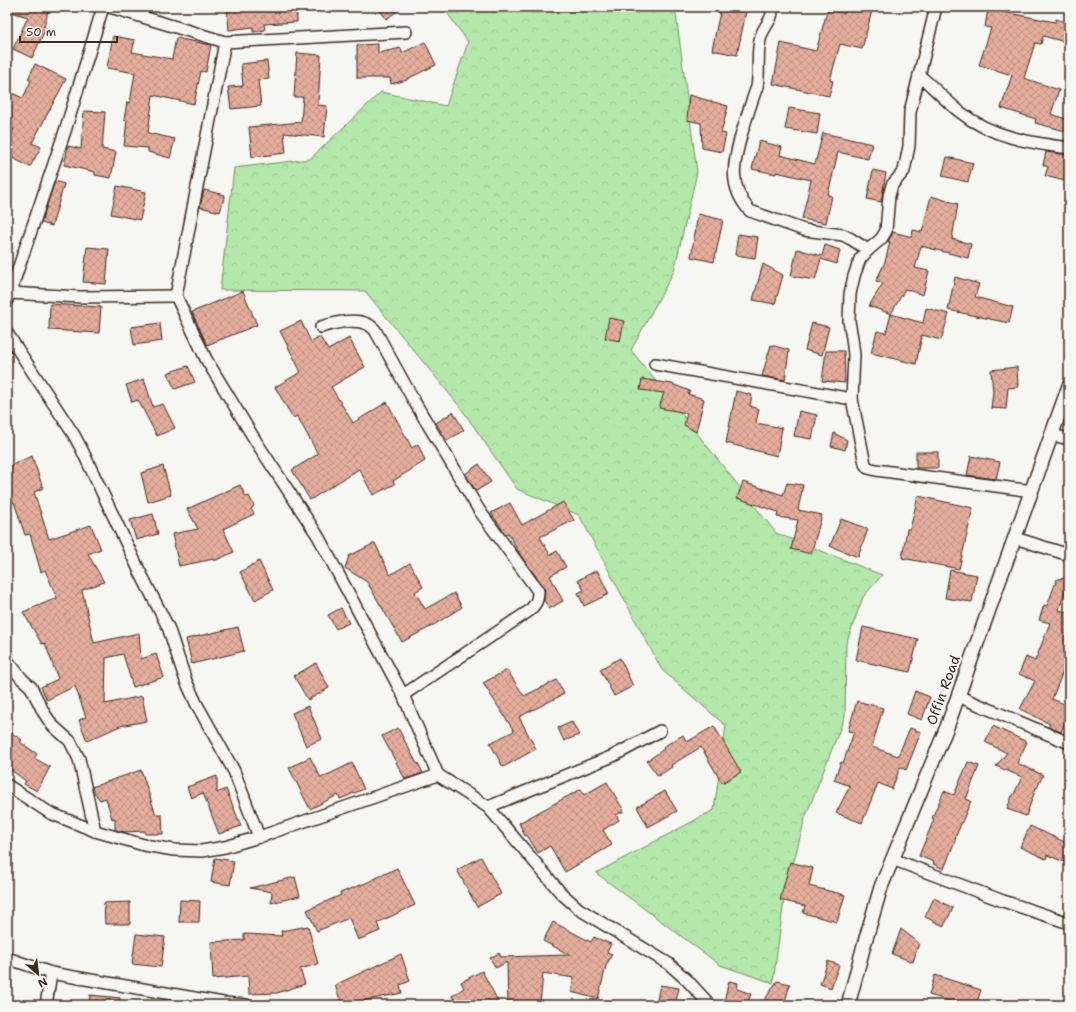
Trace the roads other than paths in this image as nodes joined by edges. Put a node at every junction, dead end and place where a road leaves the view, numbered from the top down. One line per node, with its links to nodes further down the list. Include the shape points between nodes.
1 (103, 7): 11 (street, via 66,128)
2 (110, 7): 6 (street)
3 (771, 7): 9 (street, via 772,17 763,29 760,39 757,87 735,157 734,174 739,195 750,211 804,230 843,235)
4 (936, 7): 7 (street)
5 (406, 32): 6 (street)
6 (225, 42): 10 (street)
7 (919, 75): 8 (street, via 960,113 992,131 1029,142); 9 (street, via 910,112 909,146 904,171 892,185 886,231)
8 (1069, 148)
9 (868, 250): 16 (street, via 860,259 850,294 849,321 854,355)
10 (176, 296): 11 (street); 23 (street, via 206,359 318,536)
11 (9, 297)
12 (321, 327): 23 (street, via 351,322 367,324 375,330 479,510 538,590 536,604 529,611)
13 (7, 333): 31 (street, via 82,450 168,627 196,703 234,771)
14 (655, 364): 16 (street)
15 (1069, 386): 17 (street, Offin Road)
16 (852, 399): 19 (street, via 865,464 868,468)
17 (1052, 435): 18 (street); 19 (street, Offin Road)
18 (1069, 440)
19 (1032, 491): 20 (street, Offin Road)
20 (1015, 538): 21 (street); 24 (street, Offin Road)
21 (1069, 555)
22 (7, 660): 30 (street, via 31,687 52,725 70,741 79,758)
23 (403, 695): 27 (street)
24 (958, 696): 26 (street); 32 (street, Offin Road)
25 (660, 731): 29 (street, via 613,756)
26 (1069, 743)
27 (438, 775): 29 (street); 31 (street)
28 (7, 785): 30 (street, via 50,813)
29 (488, 807): 38 (street, via 561,893 579,909 669,964)
30 (95, 830): 31 (street, via 144,845 174,850 202,851)
31 (259, 837)
32 (892, 859): 33 (street); 39 (street, Offin Road, via 881,887)
33 (1069, 923)
34 (7, 958): 35 (street)
35 (51, 973): 36 (street); 37 (street)
36 (46, 1005)
37 (246, 1005)
38 (710, 1005)
39 (848, 1005)

